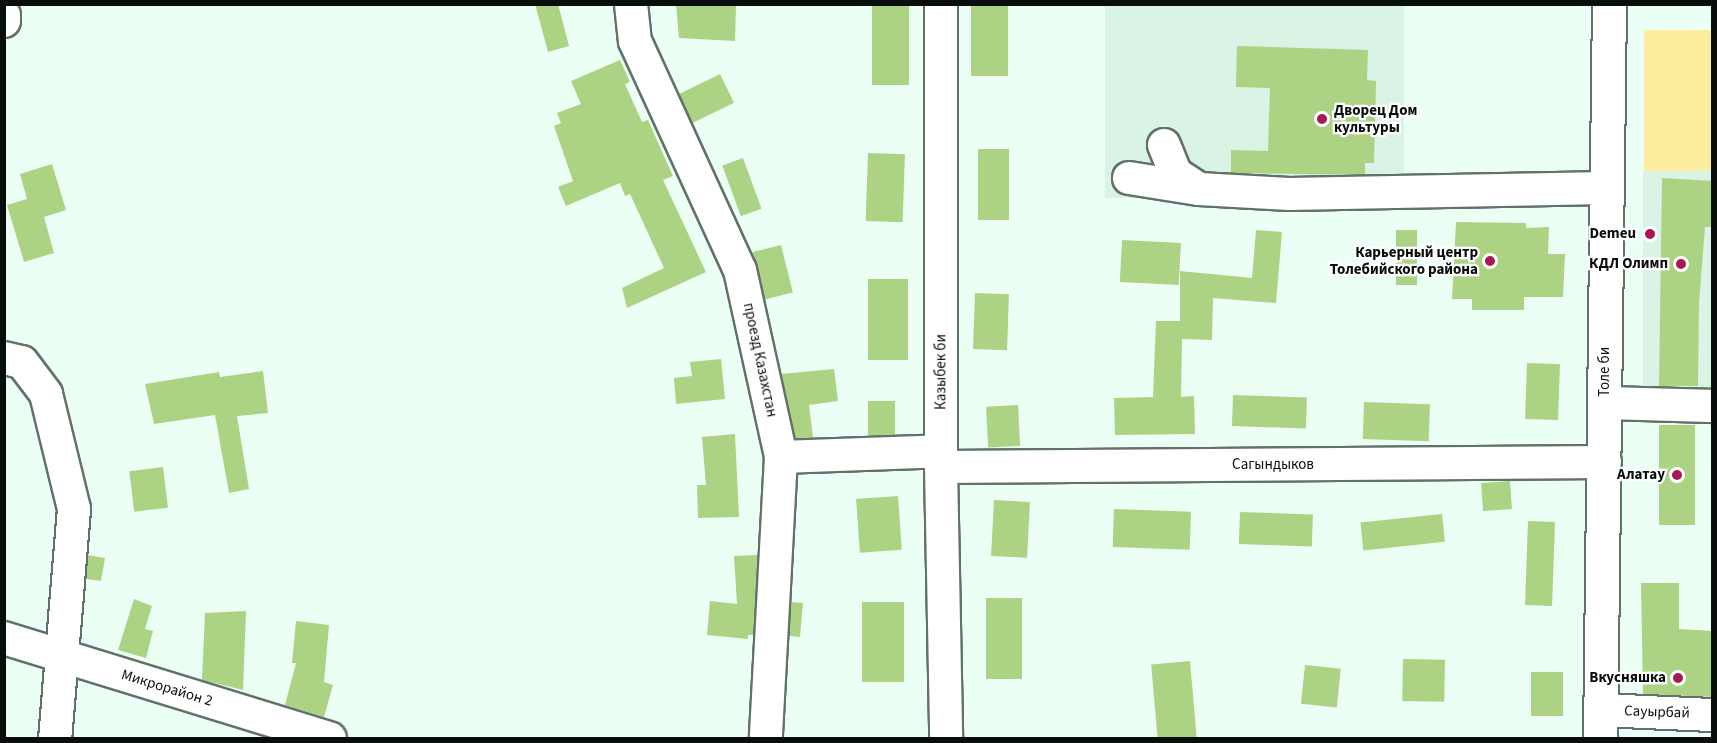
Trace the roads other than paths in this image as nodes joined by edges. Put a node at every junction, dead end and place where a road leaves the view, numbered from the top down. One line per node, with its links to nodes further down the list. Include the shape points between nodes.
1 (631, 4): 13 (street, проезд Казахстан, via 635,41 740,270)
2 (942, 4): 14 (street, Казыбек би)
3 (1609, 4): 8 (main road, Толе би)
4 (4, 15): 5 (street)
5 (4, 21)
6 (1164, 145): 9 (street, via 1176,174)
7 (1129, 178): 9 (street)
8 (1607, 188): 9 (street, via 1288,194); 11 (main road, Толе би)
9 (1199, 189)
10 (4, 358): 17 (street, via 22,362 46,394 74,509)
11 (1605, 404): 12 (street); 15 (main road, Толе би)
12 (1713, 406)
13 (781, 457): 14 (street, Сагындыков); 22 (street, проезд Казахстан)
14 (941, 459): 15 (street, Сагындыков); 23 (street, Казыбек би)
15 (1605, 462): 19 (main road, Толе би)
16 (4, 638): 17 (street, Микрорайон 2)
17 (59, 655): 20 (street); 21 (street, Микрорайон 2)
18 (1713, 715): 19 (street, Сауырбай)
19 (1600, 724)
20 (55, 738)
21 (330, 738)
22 (766, 738)
23 (946, 738)

